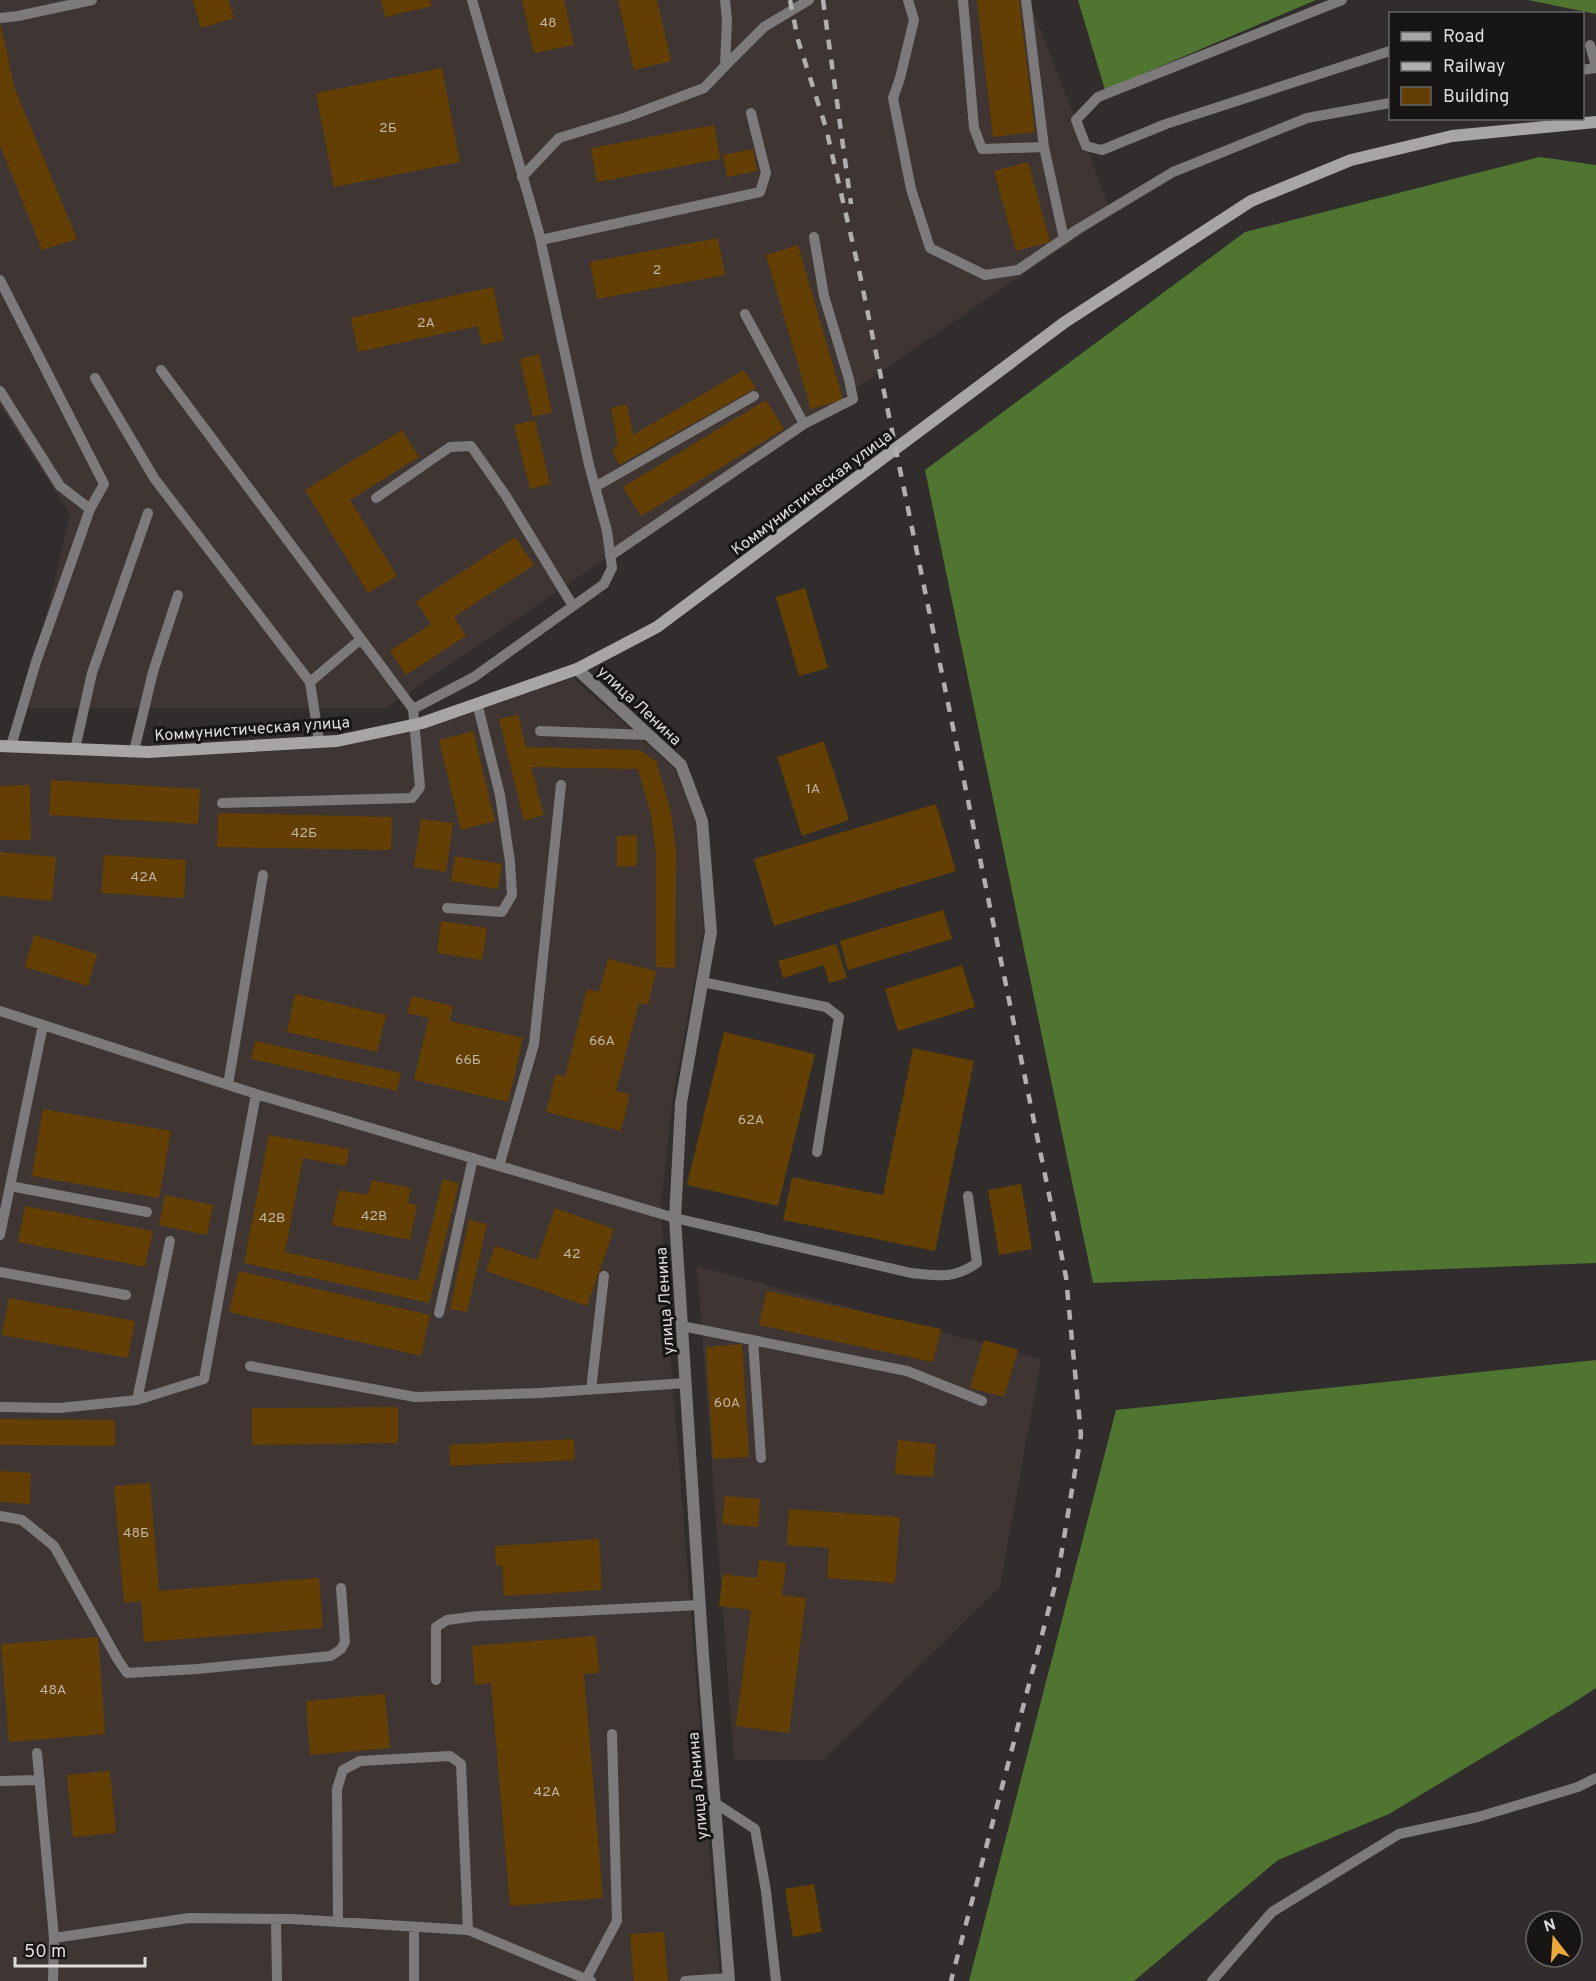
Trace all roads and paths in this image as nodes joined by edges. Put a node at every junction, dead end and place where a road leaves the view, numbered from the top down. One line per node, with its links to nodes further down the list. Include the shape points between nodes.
1 (92, 0): 9 (lane)
2 (472, 0): 18 (lane)
3 (725, 0): 12 (lane)
4 (809, 0): 12 (lane, via 764,27)
5 (908, 0): 20 (lane, via 914,20 893,98 911,189 930,248 985,274 1018,270)
6 (963, 0): 17 (lane, via 974,128 982,149)
7 (1026, 0): 17 (lane)
8 (1342, 0): 11 (lane, via 1098,97 1076,120 1086,146 1102,150 1166,124)
9 (0, 18)
10 (1590, 46): 13 (lane)
11 (1389, 51)
12 (725, 66): 18 (lane, via 704,88 559,138)
13 (1596, 68)
14 (1389, 103): 20 (lane, via 1307,118 1173,172)
15 (751, 113): 21 (lane, via 765,173 760,192)
16 (1596, 122): 37 (main road, Коммунистическая улица, via 1452,136 1351,160 1251,201 1065,322 657,627)
17 (1044, 147): 20 (lane)
18 (522, 177): 21 (lane)
19 (814, 237): 28 (lane, via 824,296 853,399)
20 (1064, 239)
21 (541, 240): 29 (lane)
22 (0, 280): 31 (lane, via 104,484)
23 (745, 314): 28 (lane)
24 (161, 370): 36 (lane)
25 (95, 378): 38 (lane, via 154,478)
26 (0, 392): 31 (lane, via 60,486)
27 (754, 396): 29 (lane)
28 (804, 424): 33 (lane)
29 (595, 487): 33 (lane)
30 (376, 498): 35 (lane, via 450,447 471,446)
31 (90, 509): 45 (lane)
32 (148, 513): 46 (lane, via 92,673)
33 (610, 556): 35 (lane, via 612,568 604,584)
34 (178, 595): 47 (lane, via 153,672)
35 (573, 606): 40 (lane, via 474,676)
36 (361, 639): 38 (lane); 40 (lane)
37 (577, 669): 39 (main road, Коммунистическая улица); 43 (street, улица Ленина)
38 (310, 682): 44 (lane)
39 (477, 703): 41 (main road, Коммунистическая улица); 51 (lane, via 500,795 512,895 502,912)
40 (413, 708): 41 (lane)
41 (413, 724): 44 (main road, Коммунистическая улица, via 337,741); 49 (lane, via 420,787 412,798)
42 (540, 731): 43 (lane)
43 (648, 735): 52 (street, улица Ленина, via 681,765 702,821 711,932)
44 (319, 741): 47 (main road, Коммунистическая улица)
45 (6, 746): 46 (main road, Коммунистическая улица)
46 (75, 749): 47 (main road, Коммунистическая улица)
47 (134, 752)
48 (561, 785): 59 (lane, via 534,1044)
49 (222, 803)
50 (263, 875): 55 (lane)
51 (447, 908)
52 (702, 982): 57 (lane, via 826,1007 839,1017); 63 (street, улица Ленина, via 681,1103)
53 (0, 1011): 54 (lane)
54 (43, 1025): 55 (lane); 60 (lane)
55 (228, 1085): 56 (lane)
56 (256, 1094): 58 (lane); 75 (lane, via 204,1380)
57 (817, 1152)
58 (473, 1158): 59 (lane); 69 (lane)
59 (499, 1166): 63 (lane)
60 (10, 1186): 62 (lane); 64 (lane)
61 (968, 1196): 63 (lane, via 977,1263 943,1277)
62 (147, 1212)
63 (675, 1218): 70 (street, улица Ленина)
64 (0, 1235)
65 (170, 1241): 75 (lane)
66 (0, 1272): 68 (lane)
67 (604, 1276): 74 (lane)
68 (126, 1294)
69 (439, 1312)
70 (682, 1326): 71 (lane); 73 (street, улица Ленина)
71 (753, 1340): 76 (lane, via 907,1371); 78 (lane)
72 (250, 1366): 74 (lane, via 415,1397)
73 (686, 1383): 74 (lane); 81 (street, улица Ленина)
74 (591, 1390)
75 (137, 1400): 77 (lane, via 60,1408)
76 (982, 1401)
77 (0, 1407)
78 (761, 1458)
79 (0, 1516): 80 (lane, via 22,1520 54,1546 127,1673 331,1656 345,1642)
80 (341, 1588)
81 (700, 1605): 82 (lane, via 447,1620 436,1627); 88 (street, улица Ленина)
82 (436, 1680)
83 (612, 1734): 94 (lane, via 617,1921)
84 (37, 1753): 86 (lane)
85 (1596, 1778): 101 (lane, via 1478,1817 1399,1834 1272,1912)
86 (40, 1780): 87 (lane); 93 (lane)
87 (0, 1781)
88 (715, 1803): 95 (street, улица Ленина); 100 (lane, via 755,1829)
89 (276, 1919): 90 (lane); 93 (lane, via 189,1918); 97 (lane)
90 (338, 1922): 91 (lane); 92 (lane, via 337,1789 343,1770 360,1761 450,1756 461,1764)
91 (414, 1927): 92 (lane); 98 (lane)
92 (468, 1930): 94 (lane)
93 (54, 1938): 96 (lane)
94 (588, 1980)
95 (728, 1980): 99 (lane)
96 (53, 1981)
97 (277, 1981)
98 (414, 1981)
99 (685, 1981)
100 (776, 1981)
101 (1212, 1981)

